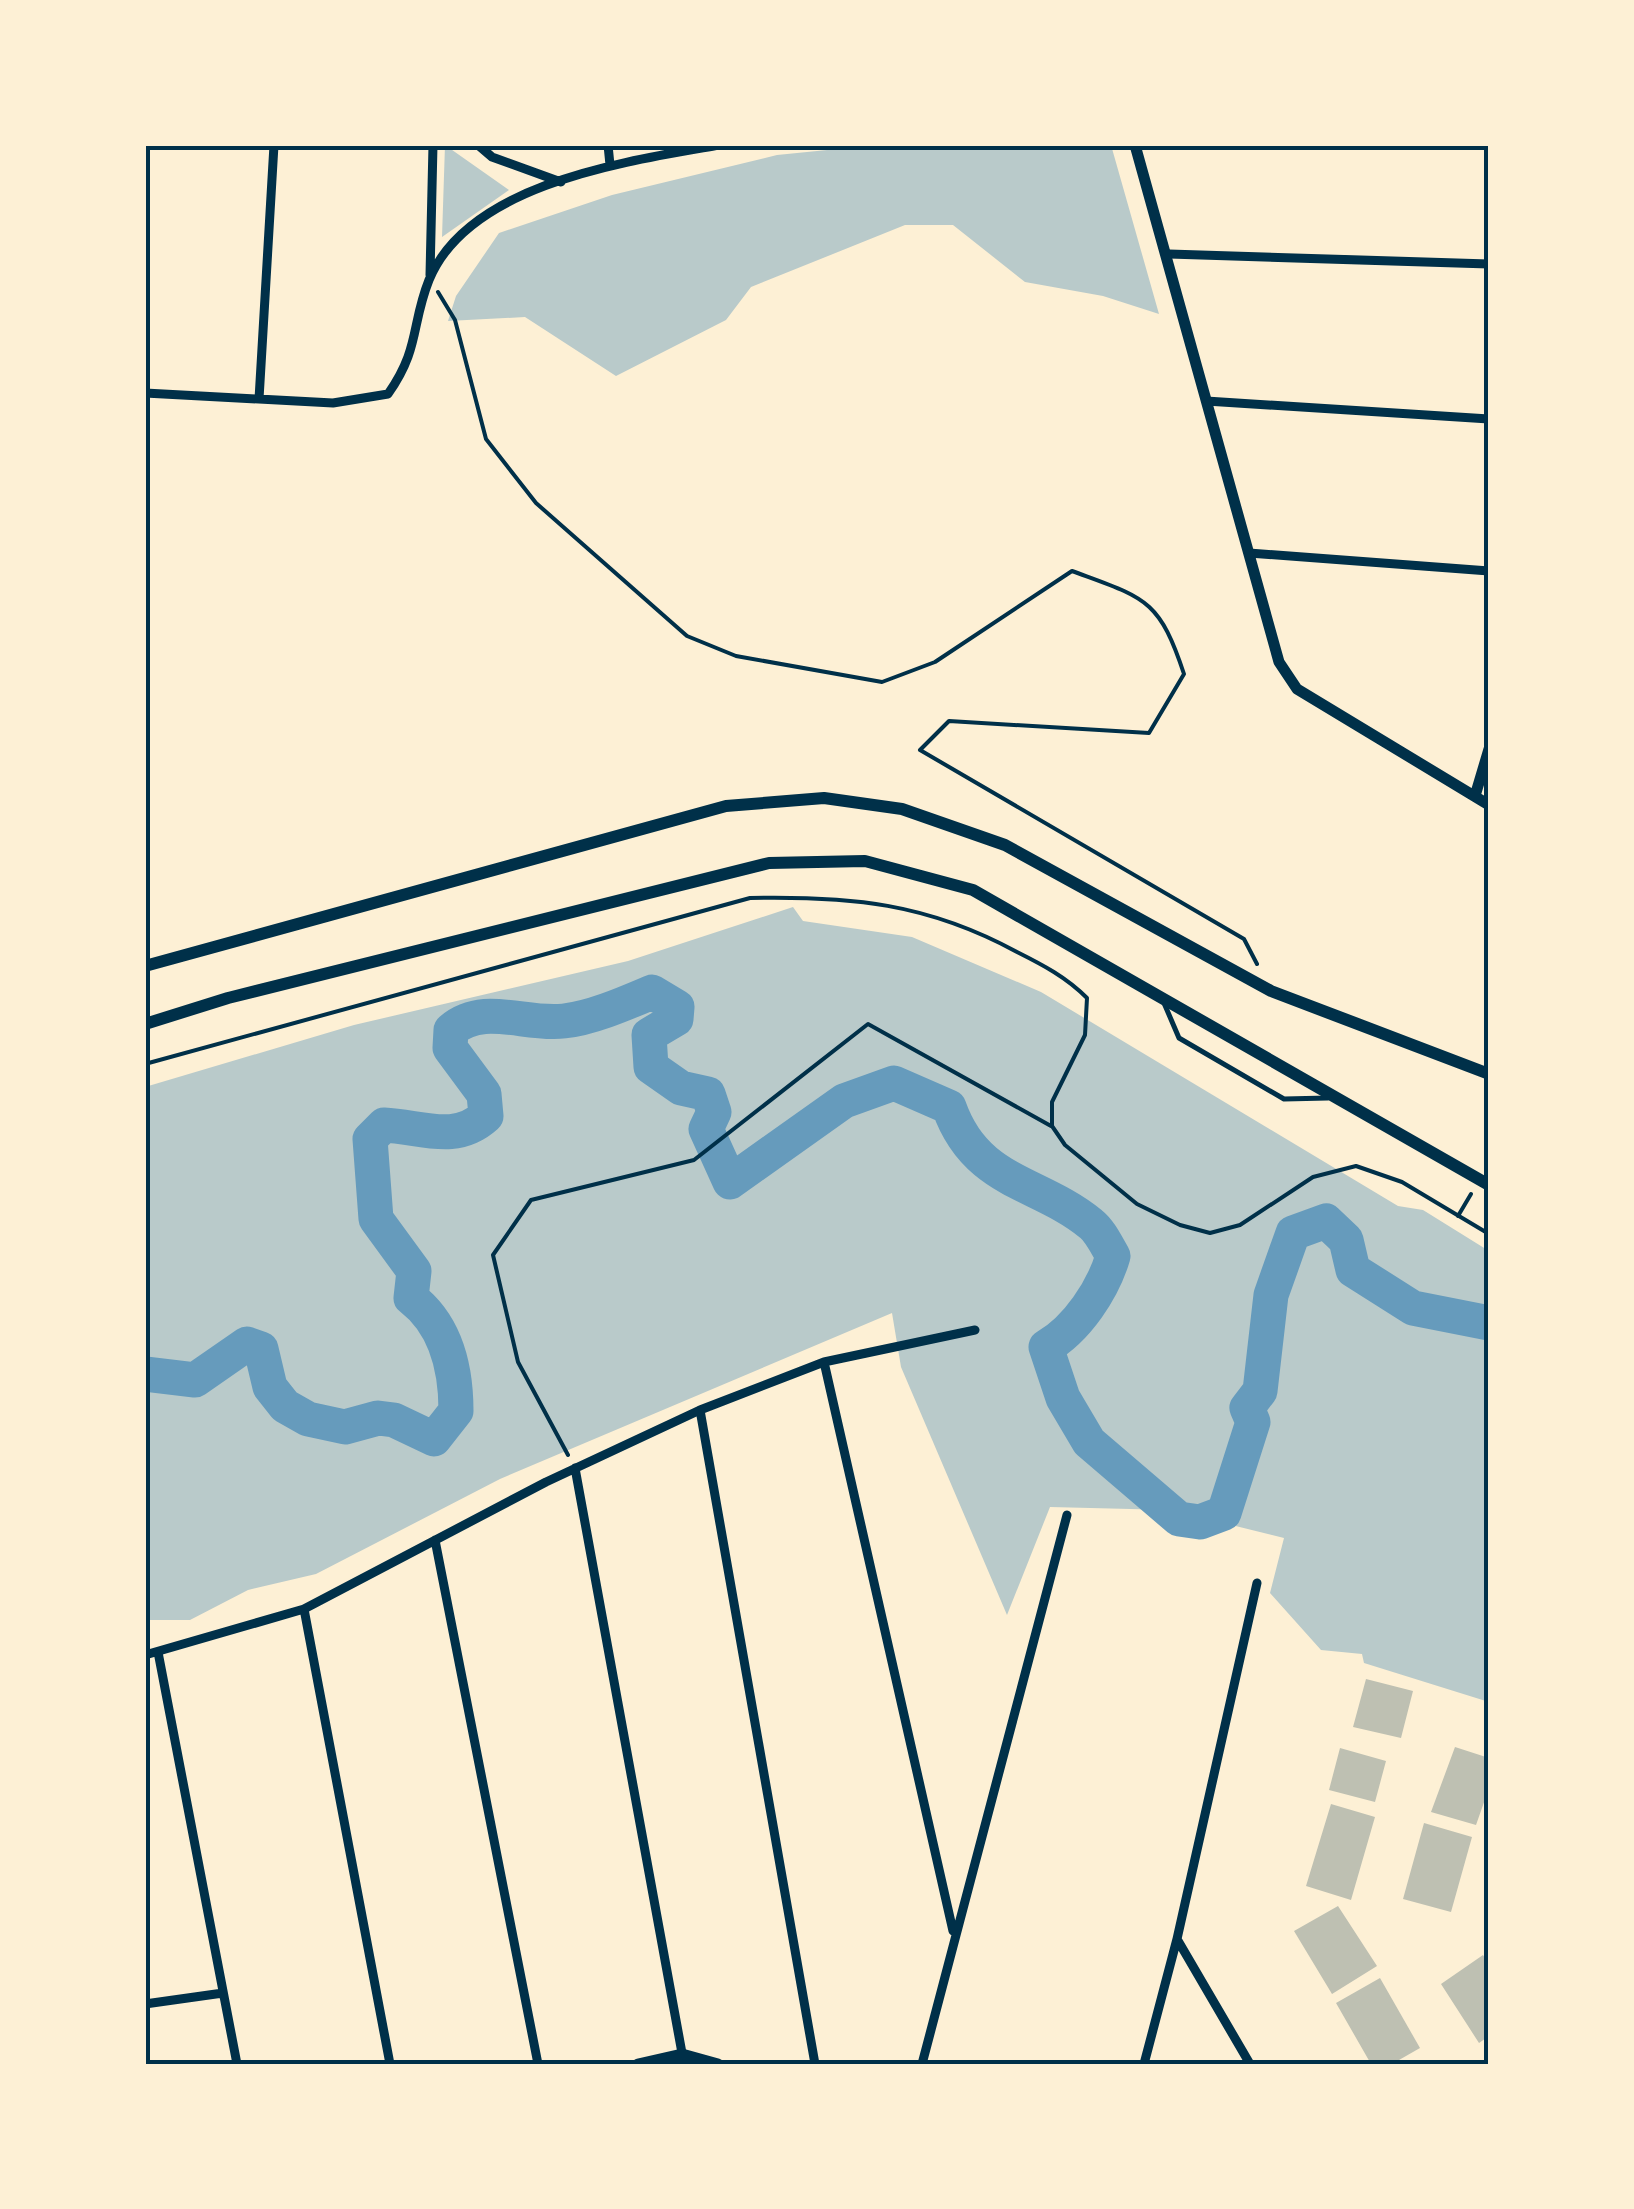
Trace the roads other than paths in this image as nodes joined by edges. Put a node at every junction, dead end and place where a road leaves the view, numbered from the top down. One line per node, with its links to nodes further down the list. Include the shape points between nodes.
1 (274, 145): 13 (street)
2 (433, 145): 11 (street)
3 (478, 145): 8 (street, via 492,157)
4 (608, 145): 7 (street)
5 (719, 145): 7 (street)
6 (1135, 145): 9 (street)
7 (610, 164): 8 (street)
8 (562, 182): 11 (street, via 495,208 463,232)
9 (1169, 254): 10 (street); 14 (street)
10 (1489, 264)
11 (430, 278): 13 (street, via 409,365 388,394 333,403)
12 (145, 394): 13 (street)
13 (259, 399)
14 (1206, 401): 15 (street); 16 (street)
15 (1489, 419)
16 (1249, 553): 17 (street); 19 (street, via 1279,662 1297,689)
17 (1489, 571)
18 (1489, 750): 19 (street)
19 (1475, 796): 20 (street)
20 (1489, 805)
21 (145, 966): 24 (main road, via 726,806 824,798 902,809 1005,844 1271,991)
22 (1161, 996): 23 (main road, via 973,890 866,861 768,863); 25 (main road); 25 (lane, via 1179,1038 1284,1099)
23 (145, 1024)
24 (1489, 1074)
25 (1337, 1098): 26 (main road)
26 (1489, 1186)
27 (975, 1330): 28 (street)
28 (824, 1362): 29 (street); 37 (street)
29 (700, 1410): 30 (street); 47 (street)
30 (575, 1468): 32 (street); 41 (street)
31 (1067, 1515): 37 (street)
32 (435, 1540): 34 (street); 44 (street)
33 (1257, 1583): 38 (street)
34 (304, 1609): 35 (street); 43 (street)
35 (158, 1652): 36 (street); 39 (street)
36 (145, 1654)
37 (954, 1931): 48 (street)
38 (1177, 1939): 49 (street); 50 (street)
39 (223, 1993): 40 (street); 42 (street)
40 (145, 2004)
41 (683, 2059): 45 (street); 46 (street)
42 (238, 2064)
43 (390, 2064)
44 (538, 2064)
45 (638, 2064)
46 (718, 2064)
47 (815, 2064)
48 (922, 2064)
49 (1144, 2064)
50 (1250, 2064)

